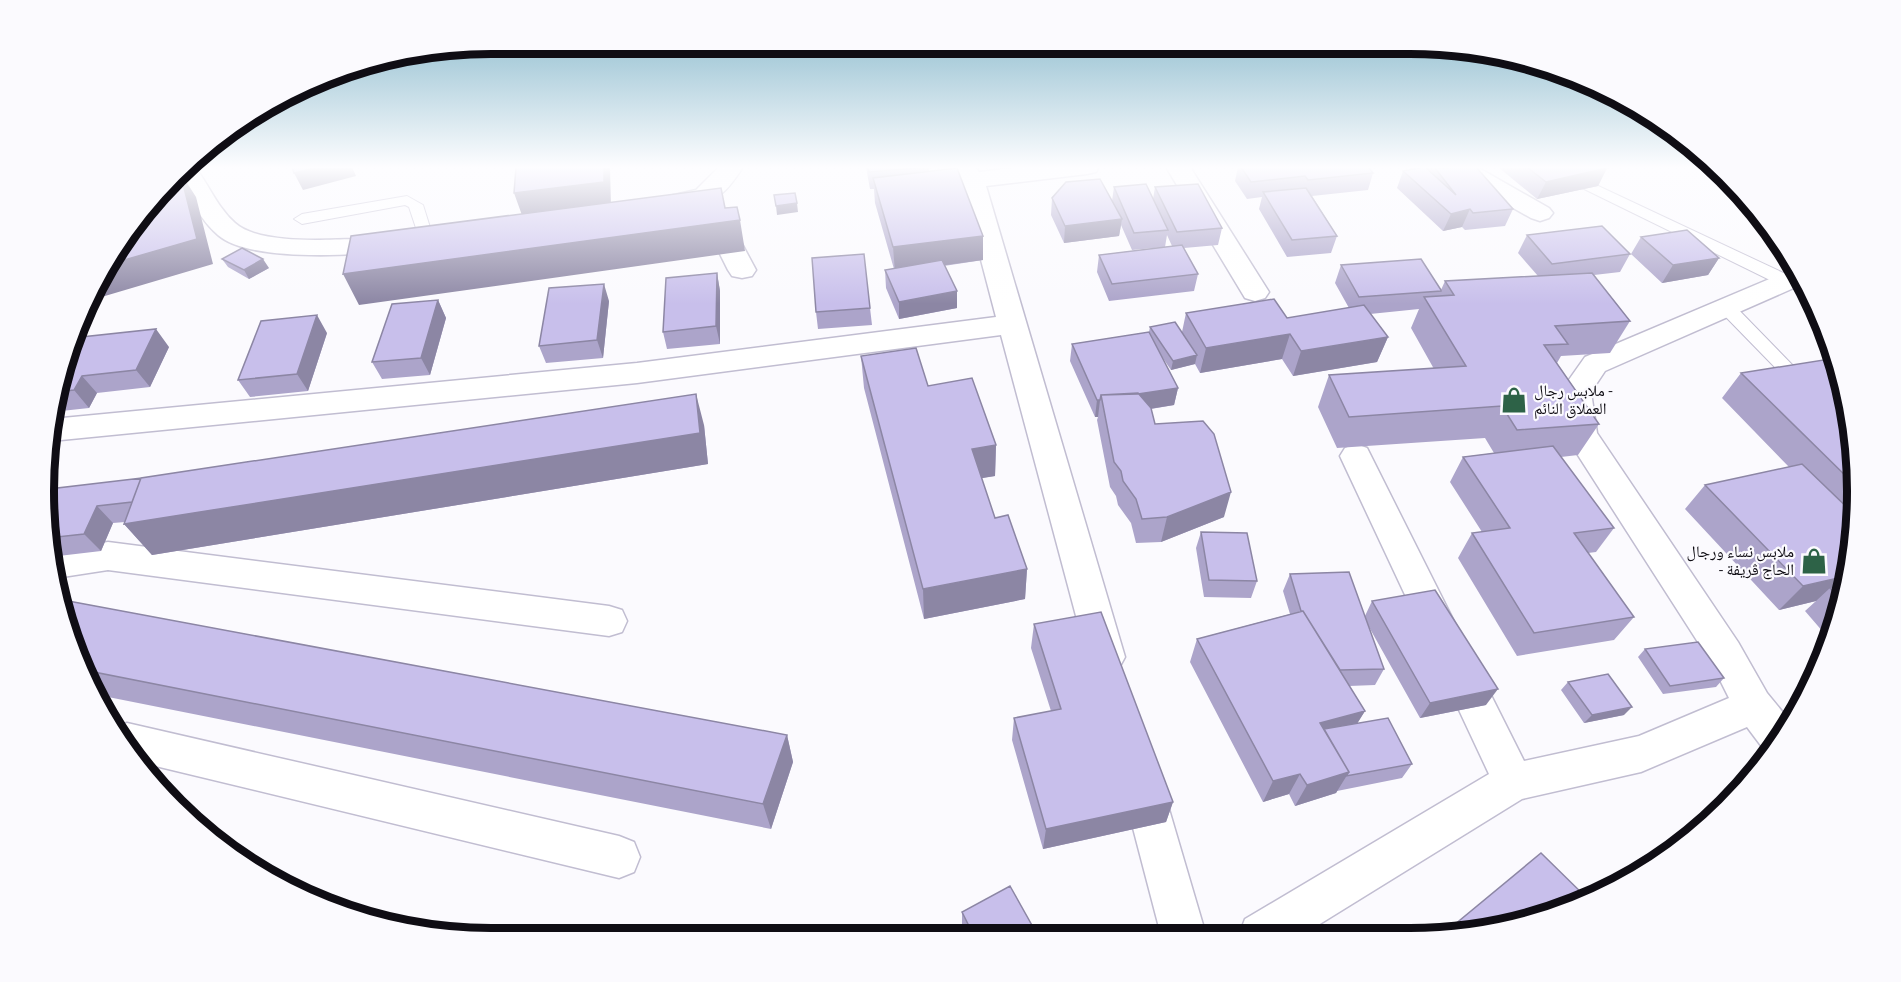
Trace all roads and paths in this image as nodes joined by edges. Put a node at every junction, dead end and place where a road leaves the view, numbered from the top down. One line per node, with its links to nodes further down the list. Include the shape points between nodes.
1 (214, 213): 9 (street, via 228,231 268,244 382,244)
2 (336, 213): 8 (lane)
3 (421, 213): 9 (lane)
4 (713, 213): 10 (street)
5 (979, 213): 15 (street)
6 (1206, 213): 13 (street)
7 (1650, 213): 11 (lane)
8 (302, 219)
9 (436, 235)
10 (742, 270)
11 (1790, 276)
12 (1791, 279): 14 (street)
13 (1255, 291)
14 (1726, 307): 16 (lane); 22 (street, via 1595,364 1576,391 1581,435 1725,653)
15 (1012, 324): 17 (street, via 637,373); 21 (street)
16 (1814, 398)
17 (59, 429)
18 (1356, 456): 26 (street)
19 (60, 564): 20 (street, via 108,556)
20 (609, 621)
21 (1113, 682)
22 (1753, 705): 23 (street); 26 (street, via 1641,754)
23 (1774, 732)
24 (134, 743): 27 (street)
25 (1132, 751): 28 (street)
26 (1513, 782): 29 (street)
27 (619, 856)
28 (1182, 928)
29 (1273, 928)

